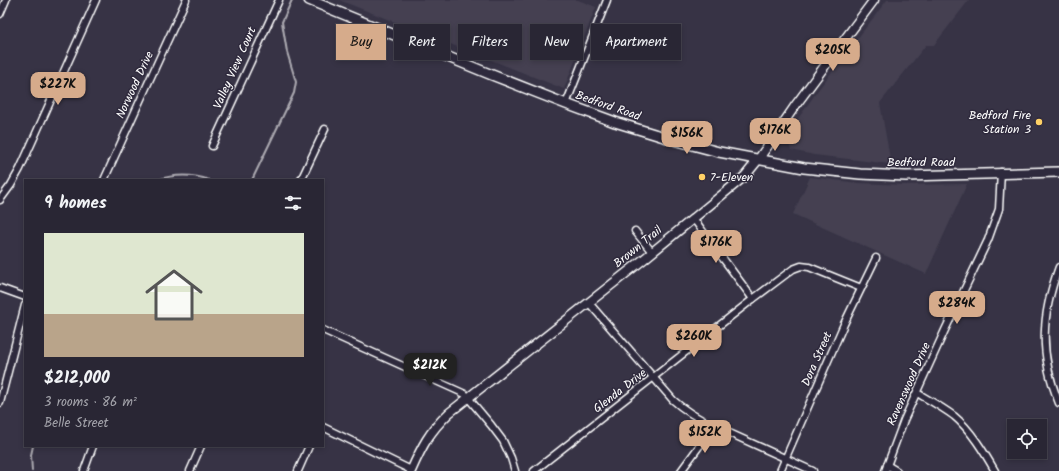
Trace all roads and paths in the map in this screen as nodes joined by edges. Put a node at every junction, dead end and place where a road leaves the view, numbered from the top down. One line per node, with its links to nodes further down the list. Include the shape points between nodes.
1 (6, 0): 8 (street)
2 (96, 0): 17 (street, via 20,169)
3 (186, 0): 15 (street, Norwood Drive)
4 (279, 0): 11 (street, Valley View Court)
5 (309, 0): 9 (main road, Bedford Road)
6 (607, 0): 9 (street)
7 (874, 0): 12 (street, Brown Trail)
8 (0, 14)
9 (566, 104): 12 (main road, Bedford Road, via 685,144)
10 (325, 129): 16 (street)
11 (212, 146)
12 (758, 160): 13 (main road, Bedford Road, via 860,174 906,176); 18 (street, Brown Trail, via 745,176)
13 (1001, 172): 14 (main road, Bedford Road); 31 (street, Ravenswood Drive, via 999,209 995,222)
14 (1059, 172)
15 (104, 179)
16 (301, 179)
17 (0, 200)
18 (693, 218): 20 (street, Brown Trail); 26 (street)
19 (635, 231): 20 (street)
20 (652, 252): 27 (street, Brown Trail)
21 (876, 258): 24 (street, Dora Street)
22 (1059, 267): 34 (street, via 1049,296 1044,336 1046,363)
23 (0, 288): 25 (street)
24 (861, 288): 26 (street, Glenda Drive, via 815,268 801,266 793,269); 40 (street, Dora Street)
25 (24, 297)
26 (754, 299): 30 (street, Glenda Drive)
27 (589, 303): 30 (street); 32 (street, Brown Trail)
28 (24, 309): 33 (street)
29 (324, 330): 32 (street, via 460,391)
30 (654, 378): 35 (street, via 681,407); 47 (street, Glenda Drive)
31 (917, 393): 41 (street, Ravenswood Drive); 52 (street, via 937,404 965,427)
32 (468, 398): 42 (street, Brown Trail, via 436,425 424,442); 46 (street, via 503,441)
33 (0, 403)
34 (1059, 403)
35 (714, 426): 40 (street); 48 (street)
36 (324, 427): 42 (street)
37 (93, 447): 43 (street)
38 (201, 447): 44 (street)
39 (309, 447): 45 (street)
40 (786, 459): 49 (street, Dora Street); 50 (street)
41 (886, 468): 51 (street)
42 (411, 470)
43 (84, 471)
44 (190, 471)
45 (298, 471)
46 (515, 471)
47 (534, 471)
48 (681, 471)
49 (780, 471)
50 (813, 471)
51 (897, 471)
52 (995, 471)

